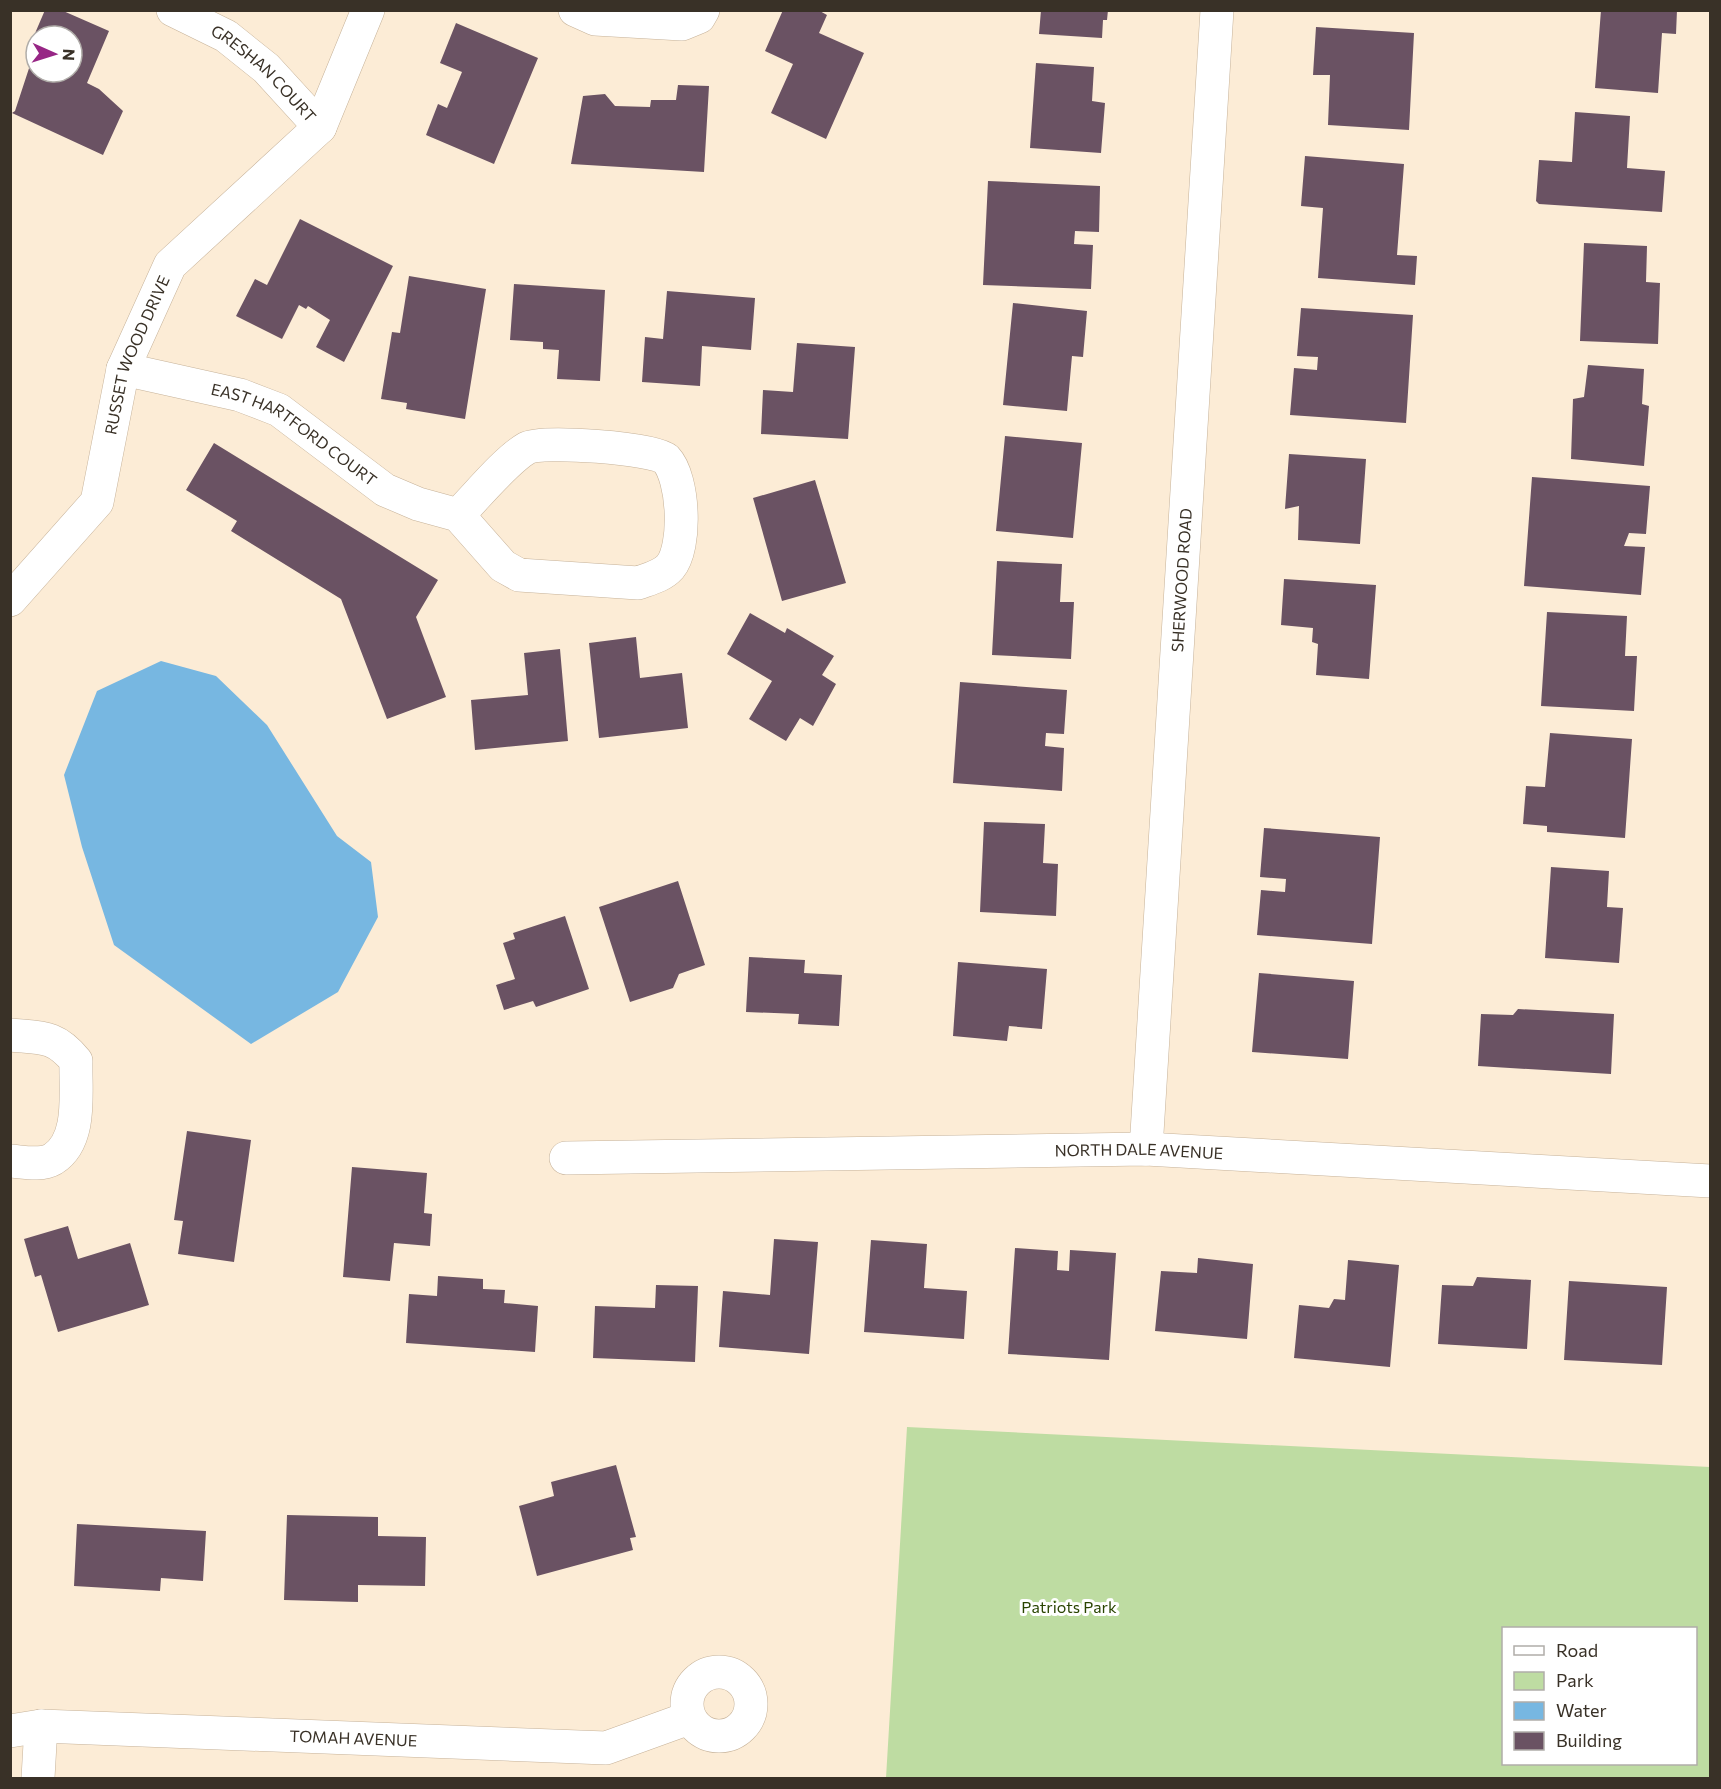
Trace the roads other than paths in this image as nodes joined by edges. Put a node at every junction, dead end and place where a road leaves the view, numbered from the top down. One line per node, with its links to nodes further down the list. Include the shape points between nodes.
1 (172, 10): 6 (street, GRESHAN COURT, via 226,36 266,68)
2 (368, 10): 6 (street, RUSSET WOOD DRIVE)
3 (575, 10): 4 (street, via 595,19 682,24)
4 (703, 10)
5 (1217, 10): 11 (street, SHERWOOD ROAD)
6 (320, 127): 7 (street, RUSSET WOOD DRIVE, via 170,265)
7 (123, 369): 8 (street, EAST HARTFORD COURT, via 240,395 279,410 385,490); 9 (street, RUSSET WOOD DRIVE, via 97,502)
8 (458, 515): 8 (street, via 502,566 519,575 638,583 656,577 670,566 679,546 681,488 664,457 645,451 547,444 528,447)
9 (10, 600)
10 (10, 1035): 13 (street, via 44,1038 62,1045 76,1061 71,1137 53,1158 38,1163)
11 (1146, 1149): 12 (street, NORTH DALE AVENUE); 14 (street, NORTH DALE AVENUE)
12 (566, 1158)
13 (10, 1161)
14 (1710, 1181)
15 (689, 1718): 16 (street, TOMAH AVENUE, via 606,1748)
16 (26, 1728): 17 (street)
17 (38, 1779)

